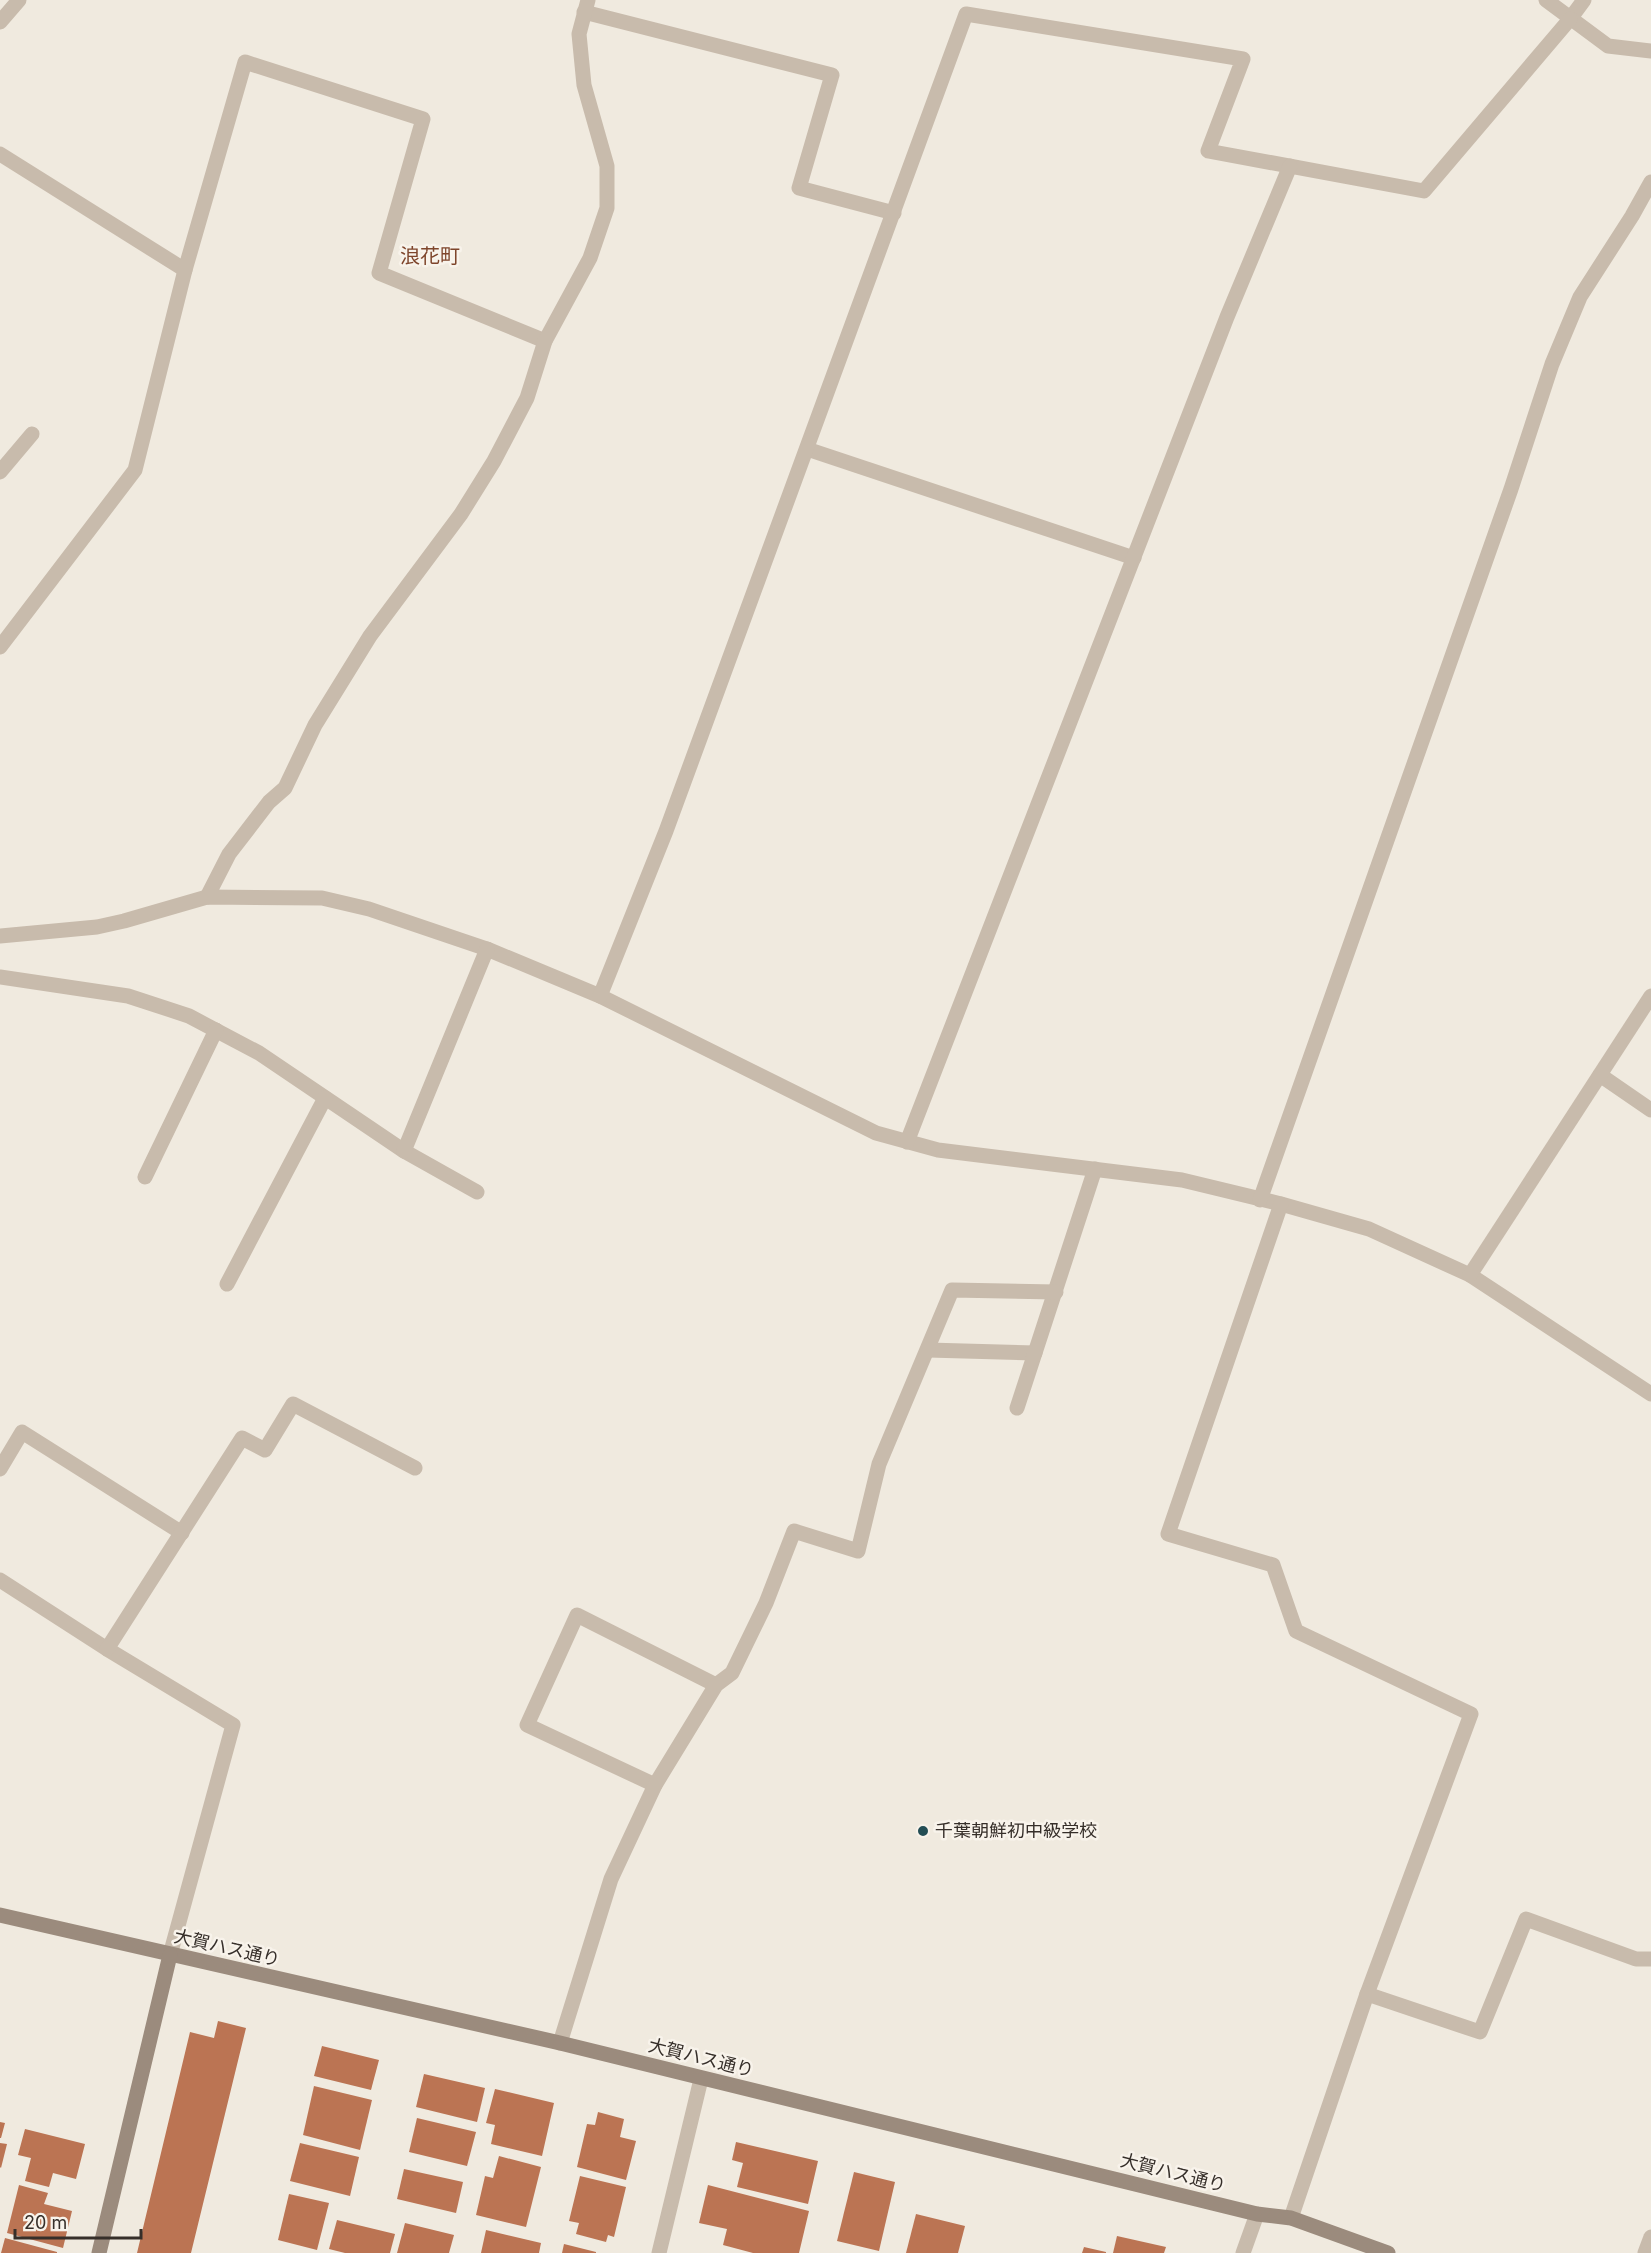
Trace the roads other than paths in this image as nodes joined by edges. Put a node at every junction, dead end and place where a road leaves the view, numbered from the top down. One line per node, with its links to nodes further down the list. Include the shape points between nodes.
1 (19, 0): 6 (street)
2 (1546, 0): 5 (street)
3 (1584, 0): 5 (street)
4 (586, 6): 11 (street, via 832,75 799,188); 13 (street, via 579,34 584,85 607,166 607,208 590,258)
5 (1570, 19): 7 (street, via 1608,46); 9 (street, via 1425,191)
6 (0, 22)
7 (1651, 51)
8 (0, 154): 12 (street)
9 (1290, 166): 11 (street, via 1208,151 1243,59 966,14); 17 (street)
10 (1651, 182): 34 (street, via 1580,297 1552,364)
11 (894, 213): 15 (street)
12 (185, 270): 13 (street, via 245,62 423,120 379,273); 18 (street, via 135,470)
13 (545, 341): 19 (street, via 527,399 494,461 461,514 370,636 315,725 285,788 269,802 229,854)
14 (32, 434): 16 (street)
15 (807, 449): 17 (street); 23 (street, via 666,831)
16 (0, 472)
17 (1134, 558): 29 (street)
18 (0, 647)
19 (207, 897): 20 (street, via 97,927); 21 (street, via 322,898 369,909)
20 (0, 936)
21 (487, 949): 23 (street); 30 (street)
22 (0, 978): 25 (street, via 129,996 189,1016)
23 (600, 996): 29 (street, via 876,1133)
24 (1651, 996): 26 (street)
25 (216, 1030): 27 (street, via 259,1053); 32 (street)
26 (1600, 1075): 28 (street); 36 (street)
27 (325, 1098): 30 (street); 37 (street)
28 (1651, 1110)
29 (907, 1142): 31 (street, via 938,1150)
30 (404, 1151): 33 (street)
31 (1095, 1169): 34 (street, via 1182,1180); 38 (street)
32 (145, 1177)
33 (477, 1192)
34 (1260, 1200): 35 (street)
35 (1281, 1204): 36 (street, via 1370,1228); 53 (street, via 1168,1534 1273,1565 1296,1631 1471,1714)
36 (1470, 1275): 41 (street)
37 (226, 1284)
38 (1056, 1292): 39 (street, via 952,1290); 40 (street)
39 (928, 1350): 40 (street); 48 (street, via 879,1464 858,1551 794,1531 766,1603 732,1673)
40 (1035, 1353): 42 (street)
41 (1651, 1394)
42 (1017, 1408)
43 (415, 1468): 45 (street, via 293,1404 265,1450 242,1438)
44 (0, 1469): 45 (street, via 22,1432)
45 (182, 1533): 47 (street)
46 (0, 1580): 47 (street)
47 (107, 1649): 51 (street, via 233,1725)
48 (716, 1685): 49 (street); 49 (street, via 577,1615 527,1725)
49 (655, 1785): 54 (street, via 611,1879)
50 (0, 1915): 51 (street, 大賀ハス通り)
51 (170, 1955): 54 (street, 大賀ハス通り); 59 (street)
52 (1651, 1959): 53 (street, via 1636,1959 1526,1919 1480,2032)
53 (1367, 1994): 57 (street)
54 (560, 2043): 55 (street, 大賀ハス通り)
55 (701, 2079): 56 (street, 大賀ハス通り); 60 (street)
56 (1257, 2214): 57 (street, 大賀ハス通り); 61 (street)
57 (1291, 2218): 62 (street, 大賀ハス通り)
58 (1651, 2237): 63 (street)
59 (99, 2253)
60 (659, 2253)
61 (1243, 2253)
62 (1388, 2253)
63 (1645, 2253)

